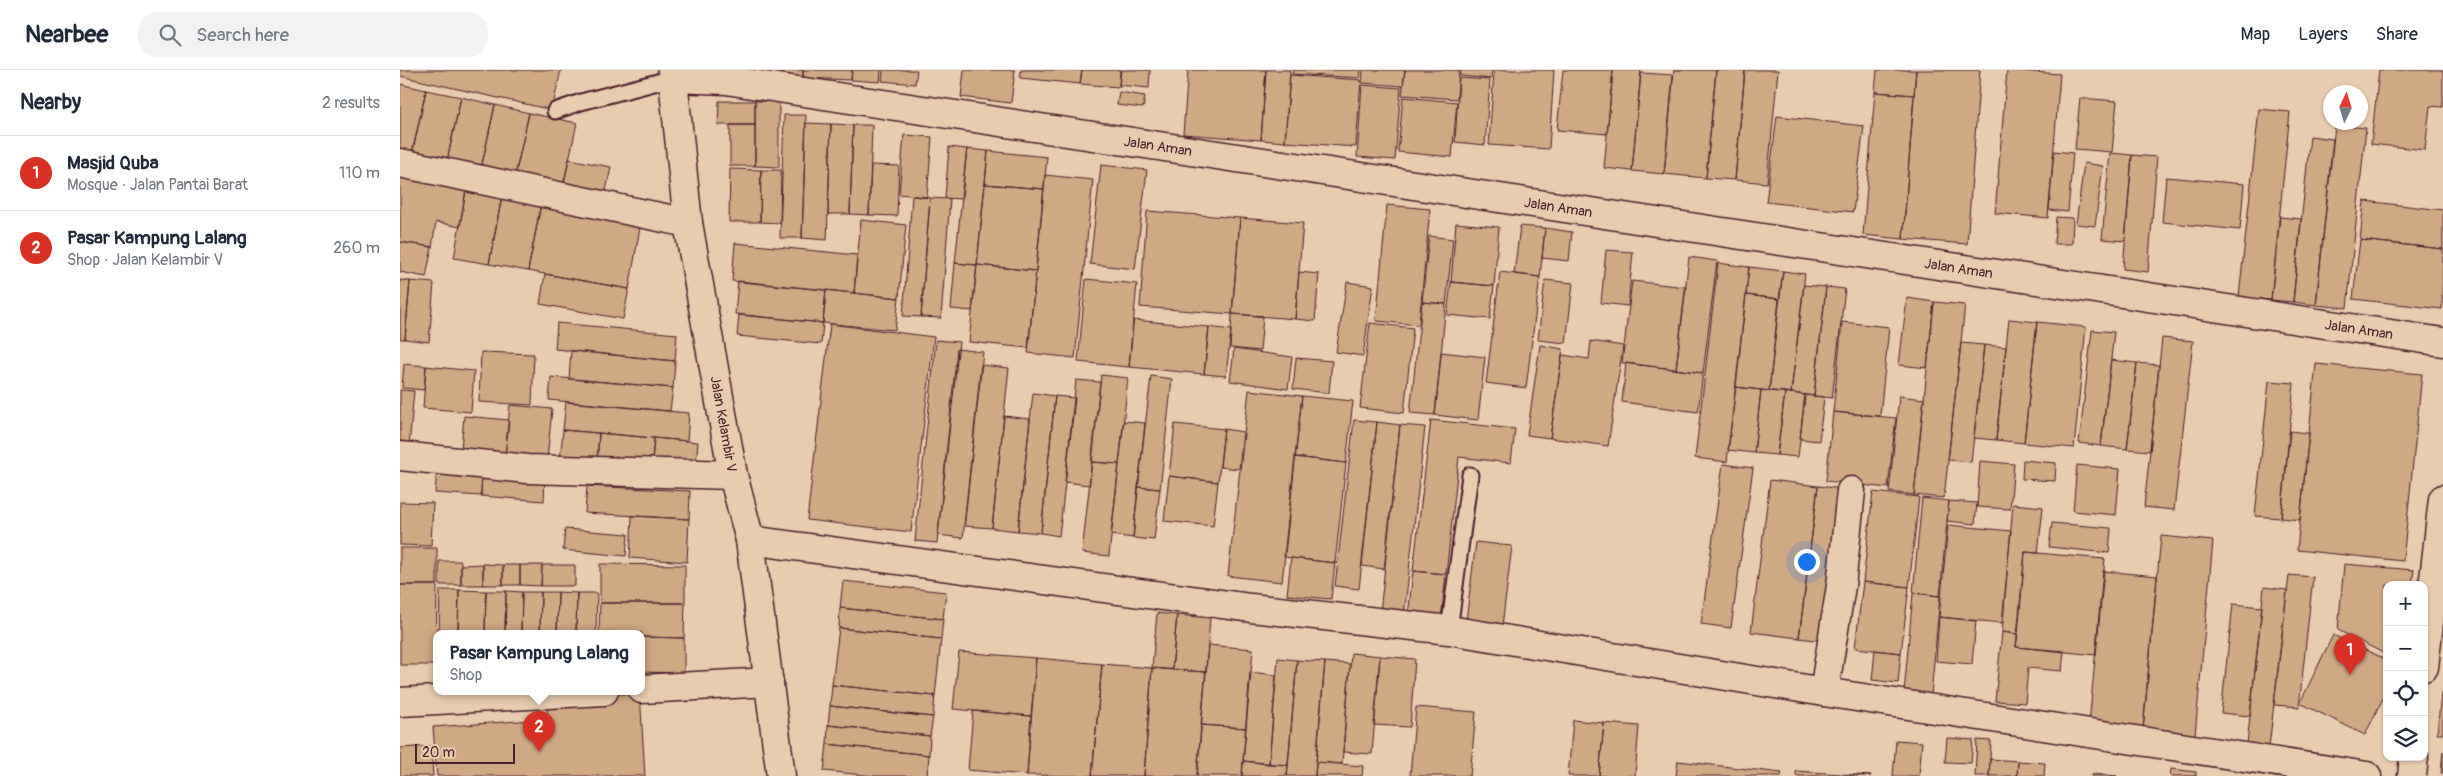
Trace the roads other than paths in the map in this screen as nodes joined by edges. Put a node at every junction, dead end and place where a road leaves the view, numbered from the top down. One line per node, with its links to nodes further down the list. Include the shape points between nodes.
1 (672, 74): 2 (lane); 4 (street, Jalan Kelambir V); 5 (street, Jalan Aman)
2 (555, 111)
3 (400, 163): 4 (street)
4 (688, 223): 7 (street, Jalan Kelambir V)
5 (2443, 342)
6 (400, 456): 7 (street, via 527,469)
7 (733, 475): 11 (street, Jalan Kelambir V)
8 (1470, 475): 12 (lane)
9 (1851, 491): 16 (street, via 1841,586)
10 (2443, 499): 13 (street)
11 (750, 540): 12 (street, via 1251,608); 14 (street, Jalan Kelambir V)
12 (1448, 630): 16 (street)
13 (2428, 632)
14 (769, 682): 15 (street); 20 (street, Jalan Kelambir V)
15 (645, 689)
16 (1824, 692): 21 (street)
17 (530, 695): 18 (street)
18 (400, 702)
19 (2414, 761): 22 (street)
20 (781, 776)
21 (2367, 776)
22 (2412, 776)

